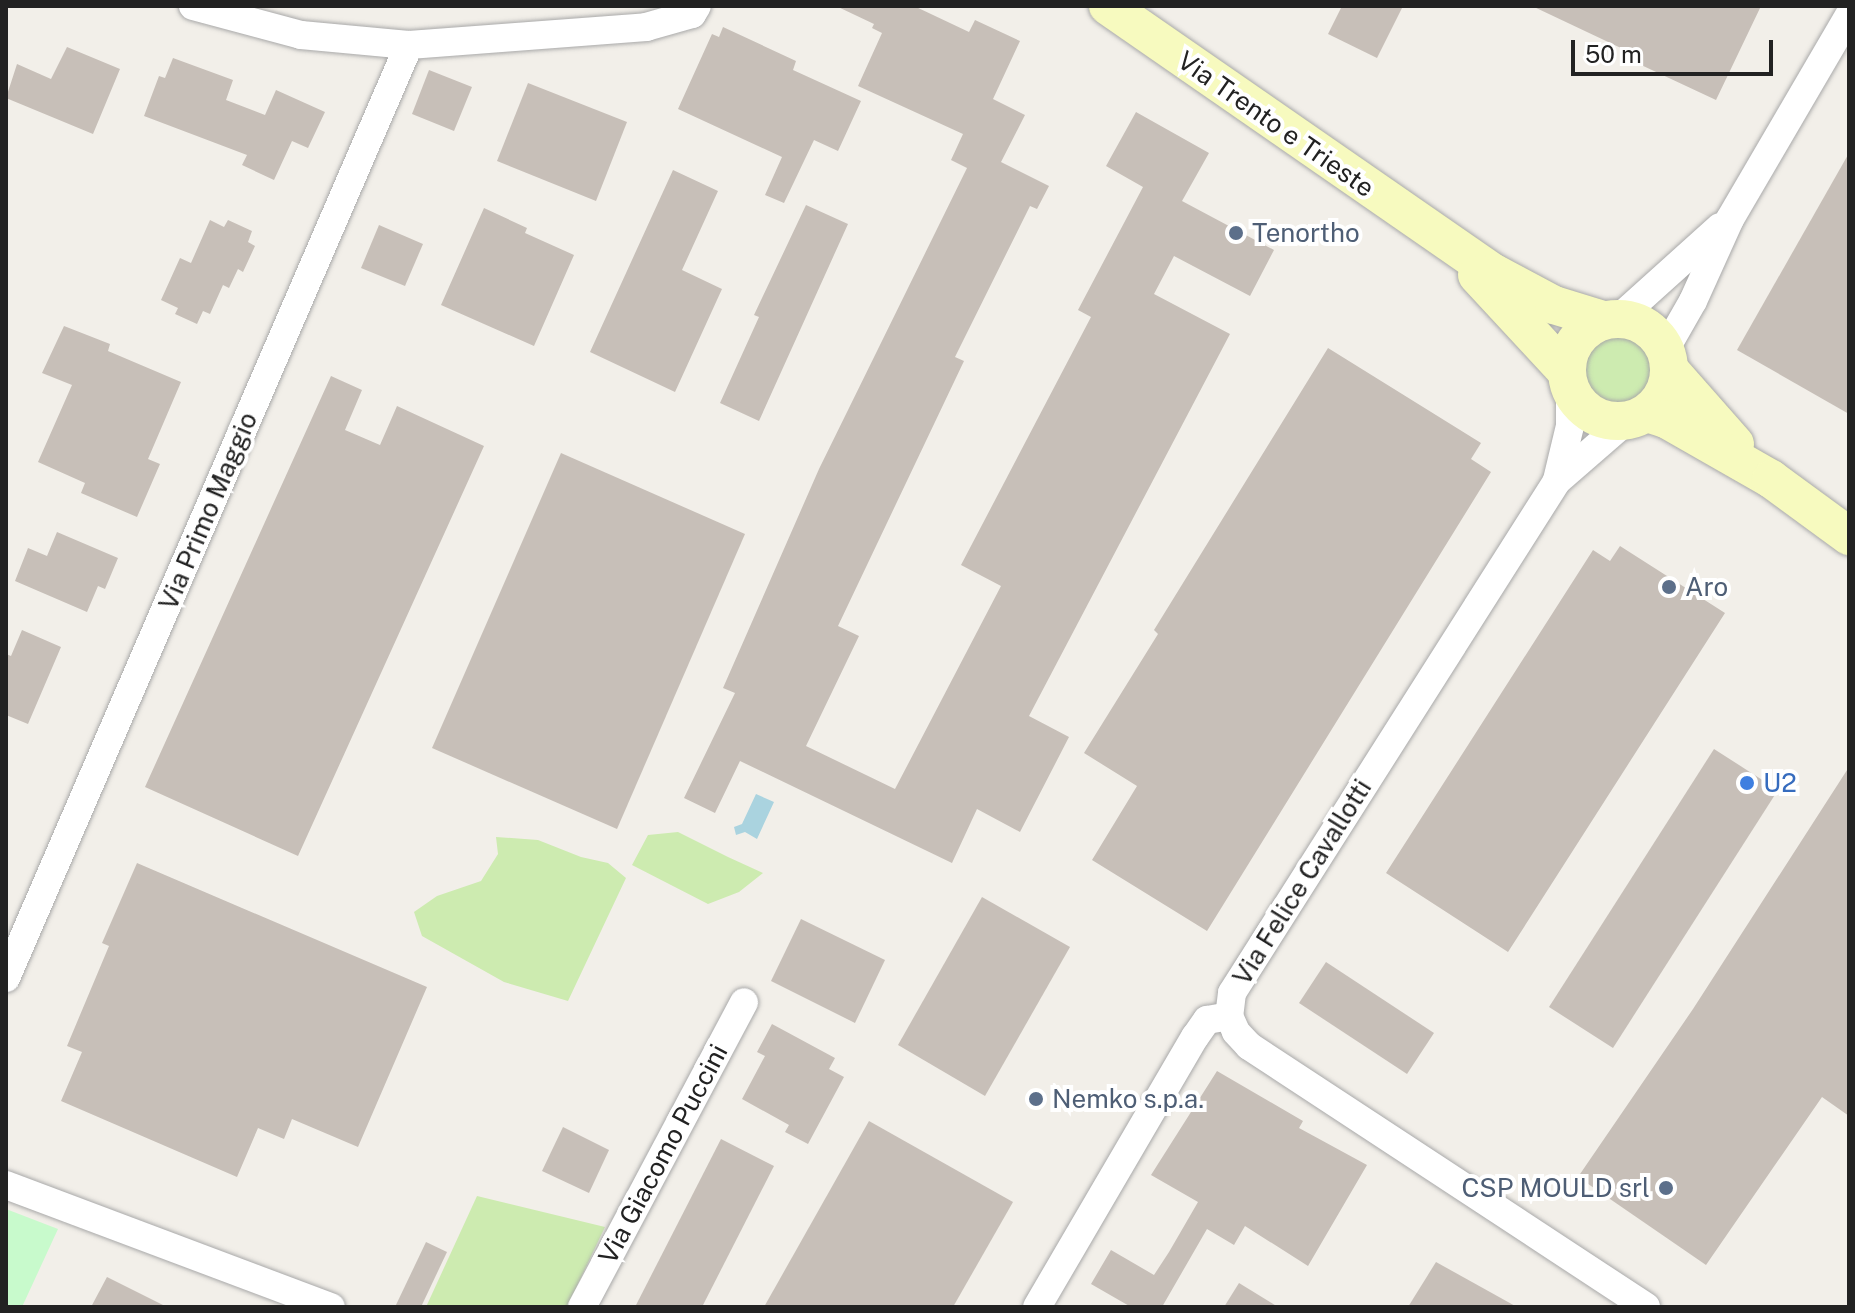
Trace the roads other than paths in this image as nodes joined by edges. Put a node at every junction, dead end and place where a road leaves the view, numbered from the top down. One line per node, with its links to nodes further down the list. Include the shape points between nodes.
1 (193, 6): 5 (street, via 301,35)
2 (697, 6): 5 (street, via 692,14 646,27)
3 (1108, 6): 7 (street, Via Trento e Trieste)
4 (1849, 15): 6 (street)
5 (409, 45): 15 (street, Via Primo Maggio)
6 (1730, 219): 8 (street); 9 (street)
7 (1445, 241): 8 (street, Via Trento e Trieste, via 1554,305); 10 (street, Via Trento e Trieste)
8 (1611, 319): 9 (street, Via Trento e Trieste, via 1638,322 1654,333); 10 (street, via 1583,331 1570,349)
9 (1667, 359): 11 (street, via 1663,393); 12 (street, Via Trento e Trieste, via 1703,412)
10 (1568, 381): 11 (street, Via Trento e Trieste, via 1580,405 1593,415 1609,421); 13 (street, Via Felice Cavallotti, via 1570,426)
11 (1636, 417): 12 (street, Via Trento e Trieste, via 1666,419); 13 (street, Via Felice Cavallotti)
12 (1771, 479): 14 (street, Via Trento e Trieste)
13 (1557, 481): 17 (street, Via Felice Cavallotti, via 1232,993)
14 (1849, 536)
15 (6, 978)
16 (744, 1002): 20 (street, Via Giacomo Puccini)
17 (1229, 1016): 21 (street, via 1207,1020 1195,1037); 22 (street, Via Felice Cavallotti, via 1249,1046)
18 (6, 1185): 19 (street)
19 (323, 1306)
20 (582, 1307)
21 (1037, 1307)
22 (1646, 1307)

